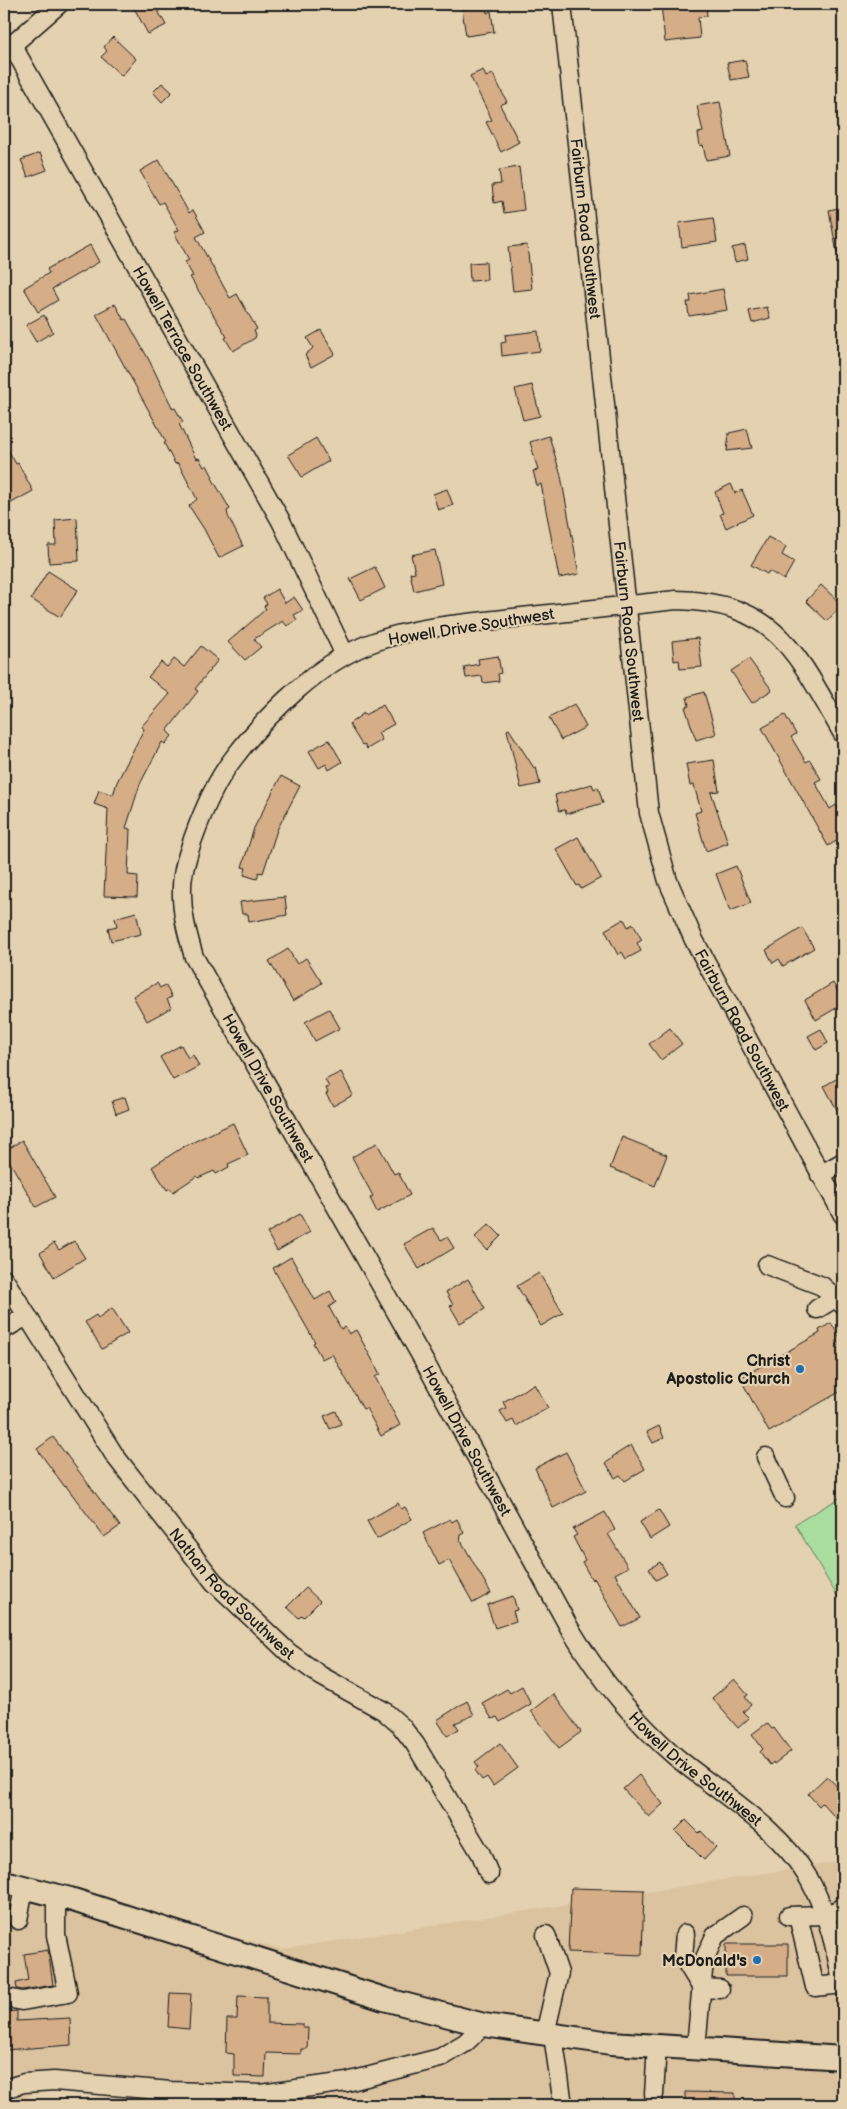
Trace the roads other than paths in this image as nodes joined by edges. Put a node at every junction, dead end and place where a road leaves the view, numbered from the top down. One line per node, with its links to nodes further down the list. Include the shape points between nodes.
1 (59, 4): 3 (street)
2 (562, 4): 4 (street, Fairburn Road Southwest)
3 (8, 48): 5 (street, Howell Terrace Southwest, via 281,520)
4 (626, 605): 5 (street, Howell Drive Southwest, via 407,633 373,642); 6 (street, Howell Drive Southwest, via 700,600 729,606 758,620 799,657); 8 (street, Fairburn Road Southwest, via 649,813 668,881 694,940)
5 (344, 655): 22 (street, Howell Drive Southwest, via 275,711 233,759 213,791 186,858 182,886 184,923 194,957 428,1368 593,1667 646,1730 769,1830 808,1879)
6 (843, 734)
7 (843, 1162): 8 (street)
8 (820, 1175): 9 (street, Fairburn Road Southwest)
9 (843, 1215)
10 (768, 1265): 12 (street, via 822,1286)
11 (4, 1279): 14 (street, Nathan Road Southwest)
12 (839, 1302): 13 (street)
13 (817, 1309)
14 (27, 1316): 15 (street); 18 (street, Nathan Road Southwest, via 115,1456 214,1582 288,1652 321,1676 384,1711 401,1726 481,1854)
15 (4, 1329)
16 (766, 1457): 17 (street)
17 (785, 1498)
18 (489, 1874)
19 (14, 1884): 20 (main road); 24 (street)
20 (56, 1895): 30 (street, via 56,1935 68,1993 22,2001); 31 (main road, via 384,1999)
21 (843, 1908): 22 (street)
22 (826, 1915): 27 (street, Howell Drive Southwest); 28 (street, via 794,1916 814,1987)
23 (744, 1916): 29 (street, via 715,1936 704,1960)
24 (18, 1920)
25 (685, 1934): 29 (street, via 682,1958)
26 (546, 1935): 32 (street, via 559,1973)
27 (839, 1947): 28 (street, Howell Drive Southwest)
28 (843, 1985)
29 (711, 1989): 34 (street)
30 (7, 1998)
31 (484, 2024): 32 (main road); 38 (street, via 465,2043 440,2058 347,2082 261,2094)
32 (549, 2035): 33 (main road); 39 (street)
33 (657, 2046): 34 (main road); 37 (street)
34 (696, 2048): 35 (main road)
35 (843, 2058)
36 (4, 2089): 38 (street, via 24,2083 54,2082)
37 (654, 2095)
38 (173, 2098)
39 (563, 2105)

